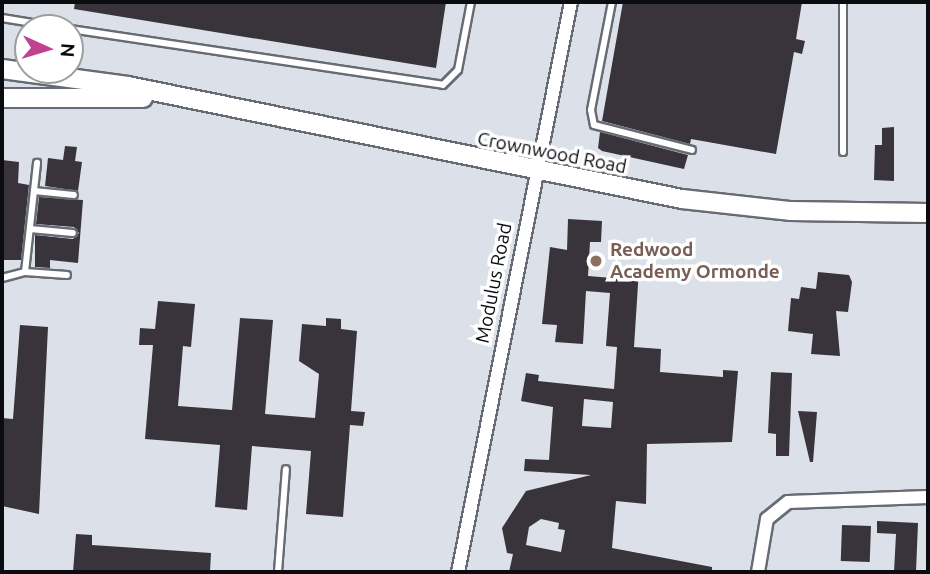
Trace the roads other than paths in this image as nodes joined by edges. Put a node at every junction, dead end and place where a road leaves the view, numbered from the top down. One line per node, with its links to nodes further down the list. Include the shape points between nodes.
1 (471, 2): 5 (lane, via 458,70 443,85)
2 (571, 2): 12 (street, Modulus Road)
3 (612, 2): 9 (lane, via 591,110 594,125)
4 (843, 2): 10 (lane)
5 (84, 31)
6 (2, 69): 8 (main road, Crownwood Road, via 101,81)
7 (2, 98): 8 (main road, Crownwood Road)
8 (171, 99): 12 (main road, Crownwood Road)
9 (692, 150)
10 (843, 152)
11 (37, 163): 13 (lane)
12 (534, 172): 15 (main road, Crownwood Road, via 750,208); 24 (street, Modulus Road)
13 (34, 191): 14 (lane); 16 (lane)
14 (74, 195)
15 (928, 213)
16 (30, 229): 17 (lane); 18 (lane)
17 (73, 233)
18 (25, 272): 19 (lane); 20 (lane)
19 (67, 275)
20 (2, 278)
21 (286, 469): 23 (lane)
22 (928, 497): 25 (street, via 788,502 767,519)
23 (278, 572)
24 (458, 572)
25 (758, 572)

